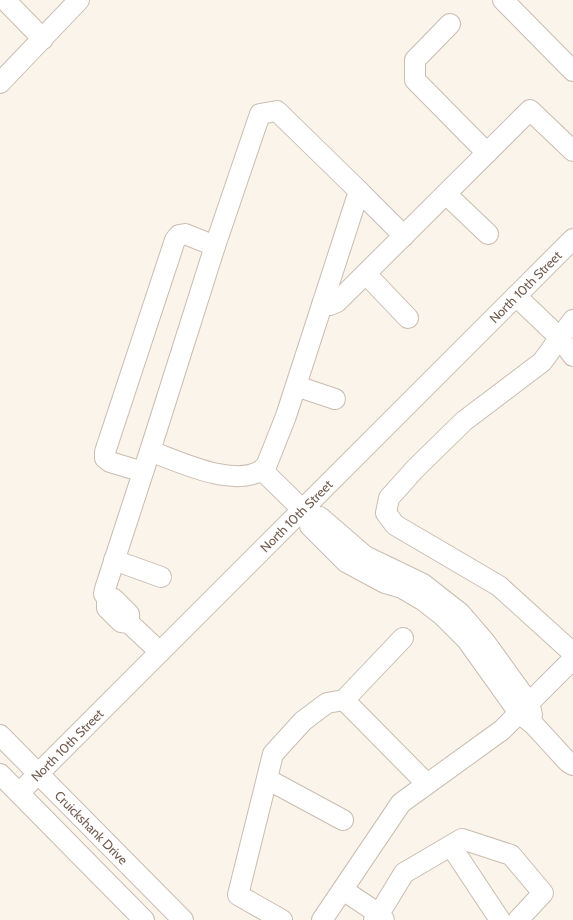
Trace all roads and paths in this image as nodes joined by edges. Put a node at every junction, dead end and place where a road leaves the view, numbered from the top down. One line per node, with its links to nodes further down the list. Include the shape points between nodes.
1 (5, 0): 5 (street)
2 (79, 0): 5 (street)
3 (502, 0): 6 (street)
4 (450, 24): 9 (street, via 415,60 415,80)
5 (43, 39): 7 (street)
6 (573, 71)
7 (0, 83)
8 (573, 151): 9 (street, via 530,110)
9 (487, 153): 11 (street)
10 (359, 191): 13 (street); 15 (street, via 278,111 260,114); 18 (street)
11 (446, 194): 12 (street); 13 (street)
12 (488, 234)
13 (404, 236): 16 (street)
14 (573, 239): 17 (street, North 10th Street)
15 (215, 246): 25 (street); 27 (street, via 185,234 179,235 175,240 105,452 105,458 110,462)
16 (366, 274): 18 (street, via 337,302 330,306); 19 (street)
17 (516, 296): 21 (street); 28 (street, North 10th Street)
18 (322, 305): 23 (street)
19 (408, 318)
20 (573, 320): 21 (street)
21 (560, 338): 22 (street); 33 (street, via 542,362 464,421 421,464 389,498 386,513 396,526 499,586)
22 (573, 356)
23 (296, 386): 24 (street); 26 (street, via 267,464)
24 (335, 399)
25 (150, 451): 26 (street, via 228,476 243,477); 27 (street)
26 (262, 470): 28 (street)
27 (143, 472): 29 (street)
28 (307, 513): 32 (street, North 10th Street); 36 (street, via 310,526 346,562 385,583 402,588 442,615 467,640)
29 (114, 560): 30 (street); 32 (street, via 104,594 107,598 114,599 128,614 129,623)
30 (161, 577)
31 (403, 638): 35 (street)
32 (160, 652): 40 (street, North 10th Street)
33 (573, 653)
34 (573, 659): 36 (street)
35 (344, 700): 41 (street, via 327,703 303,721 273,754); 42 (street)
36 (524, 708): 38 (street, via 534,725); 42 (street, via 502,730)
37 (0, 734): 40 (street, Cruickshank Drive)
38 (573, 765)
39 (0, 774): 43 (street)
40 (38, 774): 43 (street, North 10th Street); 49 (street, Cruickshank Drive)
41 (267, 779): 44 (street); 50 (street, via 238,895)
42 (426, 784): 46 (street, via 401,803)
43 (19, 793): 48 (street)
44 (342, 820)
45 (451, 846): 47 (street, via 404,873); 52 (street); 53 (street, via 462,839 511,855 543,893)
46 (343, 890): 47 (street); 51 (street)
47 (379, 918)
48 (144, 920)
49 (183, 920)
50 (282, 920)
51 (322, 920)
52 (500, 920)
53 (518, 920)

